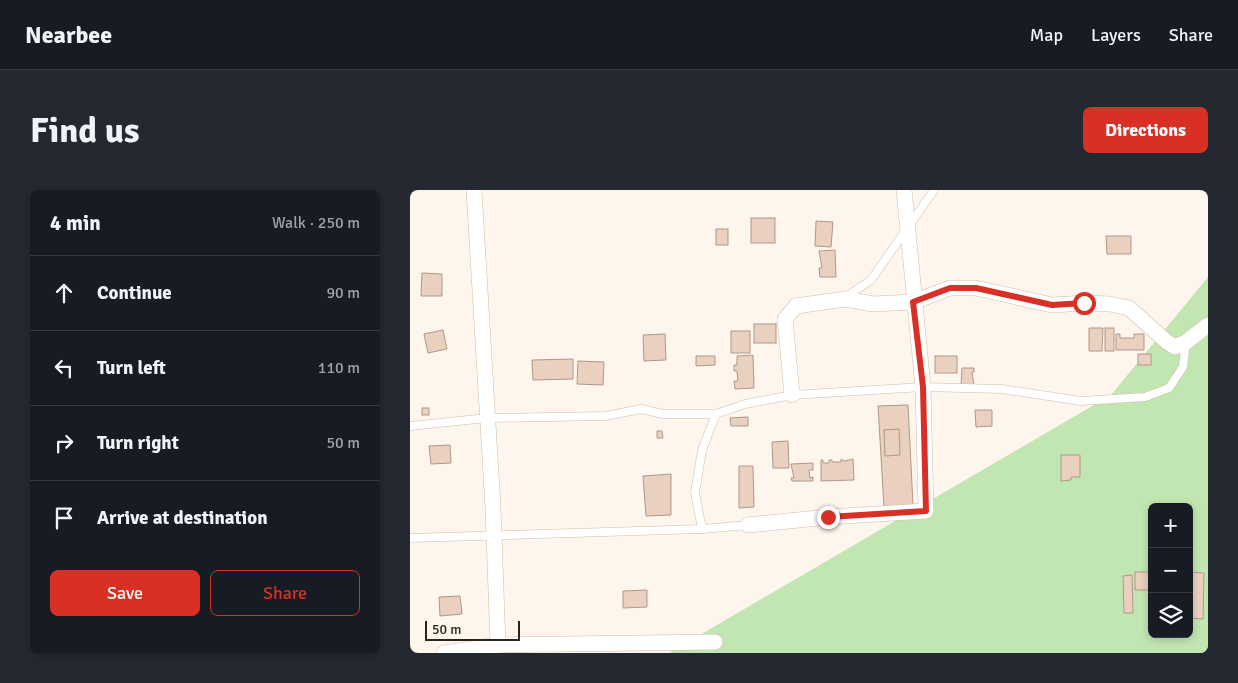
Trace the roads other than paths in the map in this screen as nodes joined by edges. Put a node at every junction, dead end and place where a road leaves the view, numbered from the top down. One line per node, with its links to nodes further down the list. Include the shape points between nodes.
1 (474, 190): 12 (street)
2 (904, 190): 4 (street)
3 (934, 190): 4 (lane)
4 (908, 229): 5 (lane, via 871,280); 6 (street)
5 (845, 299): 6 (street, via 873,304); 10 (street, via 796,306 784,319)
6 (913, 302): 8 (street, via 950,288 976,288 1052,305 1110,304 1129,308 1167,342 1176,346); 9 (street)
7 (1208, 326): 8 (street)
8 (1186, 342): 9 (lane, via 1183,367 1169,388 1145,397 1081,401 1002,390)
9 (923, 387): 10 (lane); 14 (street, via 926,511)
10 (792, 395): 11 (lane, via 745,404)
11 (716, 414): 12 (lane, via 664,414 641,409 605,416); 15 (lane, via 702,450 695,493)
12 (488, 418): 13 (lane); 16 (street)
13 (410, 426)
14 (748, 525): 15 (lane)
15 (702, 529): 16 (lane)
16 (494, 536): 17 (lane); 19 (street)
17 (410, 538)
18 (715, 642): 19 (street)
19 (498, 645): 20 (street)
20 (444, 653)

